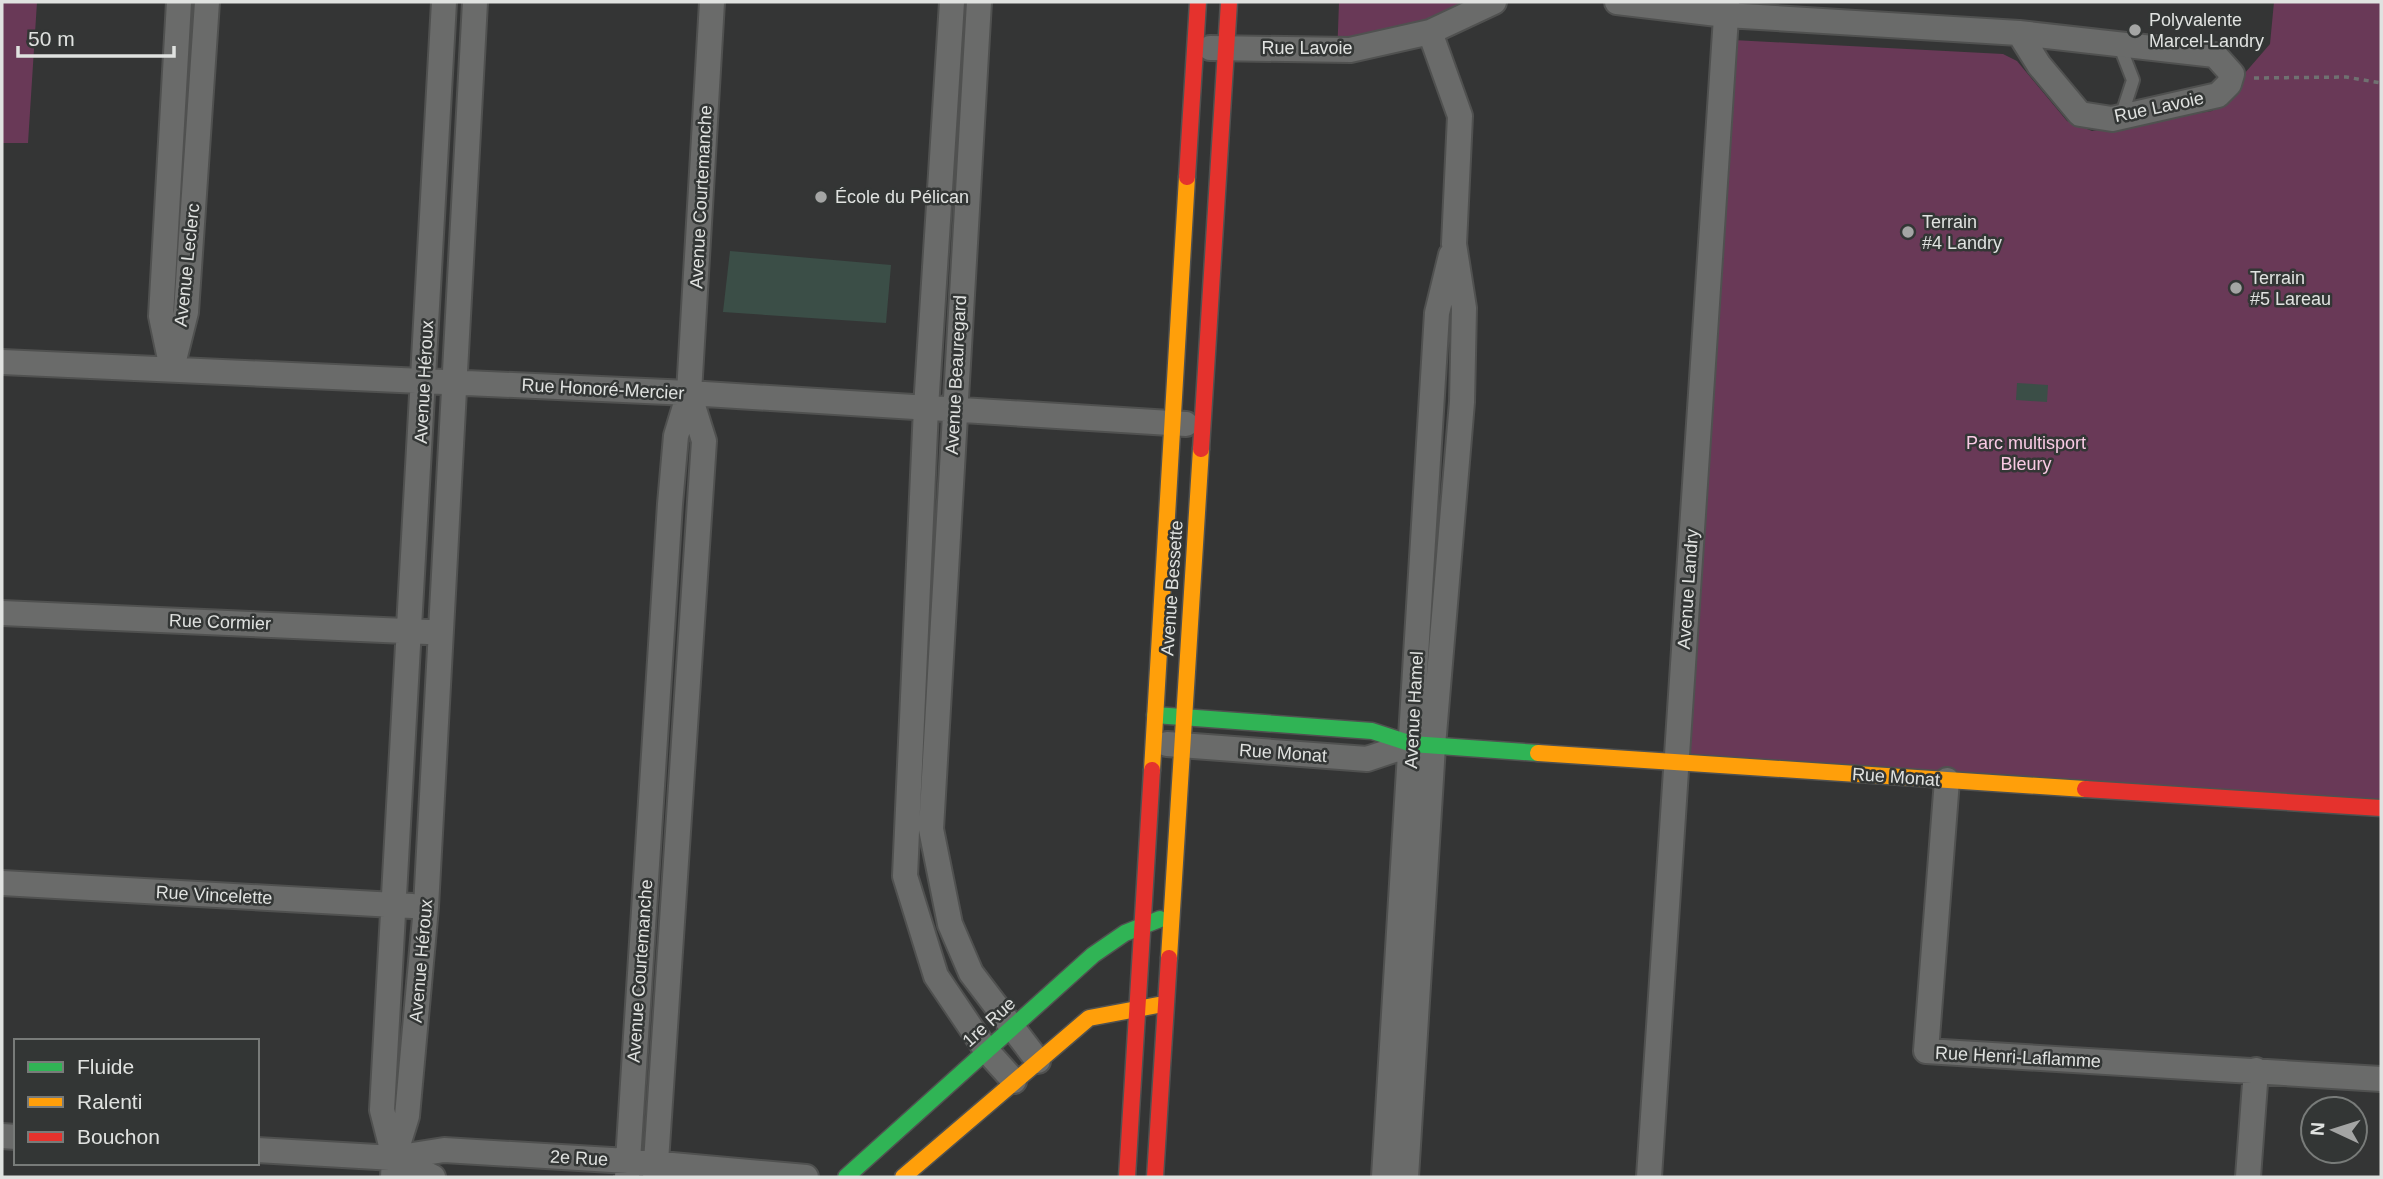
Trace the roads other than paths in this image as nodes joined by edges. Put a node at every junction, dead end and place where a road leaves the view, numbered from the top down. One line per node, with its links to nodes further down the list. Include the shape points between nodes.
1 (179, 2): 19 (street, Avenue Leclerc)
2 (207, 2): 20 (street, Avenue Leclerc)
3 (444, 2): 23 (street, Avenue Héroux)
4 (475, 2): 24 (street, Avenue Héroux)
5 (712, 2): 25 (street, Avenue Courtemanche)
6 (952, 2): 26 (street, Avenue Beauregard)
7 (979, 2): 27 (street, Avenue Beauregard)
8 (1198, 2): 16 (street, Avenue Bessette)
9 (1228, 2): 17 (street, Avenue Bessette)
10 (1494, 2): 13 (street, Rue Lavoie)
11 (1616, 2): 12 (street)
12 (1726, 8): 14 (street); 41 (street, Avenue Landry)
13 (1430, 33): 17 (street, Rue Lavoie, via 1350,50); 38 (street, Avenue Hamel, via 1460,116 1454,244 1464,308 1462,402)
14 (2019, 33): 15 (street); 18 (street, Rue Lavoie, via 2080,114)
15 (2119, 44): 18 (lane, via 2133,80); 18 (street, Rue Lavoie, via 2215,55 2232,74 2218,95)
16 (1195, 48): 17 (street, Rue Lavoie); 28 (street, Avenue Bessette)
17 (1225, 48): 29 (street, Avenue Bessette)
18 (2120, 117)
19 (168, 190): 20 (street, Avenue Leclerc); 22 (street, Avenue Leclerc, via 161,316)
20 (195, 192): 22 (street, Avenue Leclerc, via 186,312)
21 (2, 362): 22 (street, Rue Honoré-Mercier)
22 (172, 368): 23 (street, Rue Honoré-Mercier)
23 (425, 380): 24 (street, Rue Honoré-Mercier); 31 (street, Avenue Héroux)
24 (453, 381): 25 (street, Rue Honoré-Mercier); 32 (street, Avenue Héroux)
25 (689, 393): 26 (street, Rue Honoré-Mercier); 43 (street, Avenue Courtemanche, via 675,449); 44 (street, Avenue Courtemanche, via 704,442)
26 (926, 408): 27 (street, Rue Honoré-Mercier); 36 (street, Avenue Beauregard)
27 (954, 410): 28 (street, Rue Honoré-Mercier); 39 (street, Avenue Beauregard)
28 (1173, 423): 29 (street, Rue Honoré-Mercier); 33 (street, Avenue Bessette)
29 (1203, 425): 34 (street, Avenue Bessette)
30 (2, 613): 31 (street, Rue Cormier)
31 (411, 631): 32 (street, Rue Cormier); 42 (street, Avenue Héroux)
32 (439, 633): 40 (street, Avenue Héroux)
33 (1155, 715): 34 (street, Rue Monat); 35 (street, Avenue Bessette)
34 (1182, 717): 37 (street, Avenue Bessette); 38 (street, Rue Monat, via 1372,731)
35 (1153, 743): 37 (street, Rue Monat); 51 (street, Avenue Bessette)
36 (911, 744): 39 (street); 55 (street, Avenue Beauregard, via 905,876 936,976)
37 (1180, 745): 38 (street, Rue Monat, via 1367,759); 50 (street, Avenue Bessette)
38 (1422, 745): 41 (street, Rue Monat); 70 (street, Avenue Hamel); 71 (street, Avenue Hamel)
39 (936, 749): 54 (street, Avenue Beauregard, via 931,829 950,924 971,973)
40 (433, 762): 42 (street); 49 (street, Avenue Héroux)
41 (1676, 762): 45 (street, Rue Monat); 72 (street, Avenue Landry)
42 (403, 763): 48 (street, Avenue Héroux)
43 (653, 765): 44 (street); 62 (street, Avenue Courtemanche)
44 (682, 766): 63 (street, Avenue Courtemanche)
45 (1947, 780): 46 (street, Rue Monat); 57 (street, Rue Henri-Laflamme, via 1926,1051)
46 (2381, 808)
47 (2, 883): 48 (street, Rue Vincelette)
48 (395, 905): 49 (street, Rue Vincelette); 61 (street, Avenue Héroux, via 382,1110)
49 (426, 907): 61 (street, Avenue Héroux, via 407,1116)
50 (1170, 916): 51 (street, 1re Rue); 52 (street, Avenue Bessette)
51 (1142, 923): 53 (street, Avenue Bessette); 54 (street, 1re Rue, via 1112,939)
52 (1165, 1004): 53 (street); 69 (street, Avenue Bessette)
53 (1137, 1007): 56 (street, via 1089,1018); 68 (street, Avenue Bessette)
54 (1010, 1027): 55 (street, 1re Rue); 56 (street, Avenue Beauregard)
55 (986, 1050): 59 (street, Avenue Beauregard); 66 (street, 1re Rue)
56 (1038, 1061): 59 (street)
57 (2256, 1070): 58 (street, Rue Henri-Laflamme); 73 (street)
58 (2381, 1079)
59 (1014, 1081): 67 (street)
60 (259, 1150): 61 (street, 2e Rue)
61 (393, 1168): 62 (street, 2e Rue, via 444,1150); 64 (street, 2e Rue)
62 (627, 1169): 63 (street, 2e Rue)
63 (656, 1170): 65 (street, 2e Rue)
64 (433, 1177)
65 (806, 1177)
66 (846, 1177)
67 (903, 1177)
68 (1127, 1177)
69 (1155, 1177)
70 (1384, 1177)
71 (1406, 1177)
72 (1649, 1177)
73 (2248, 1177)

